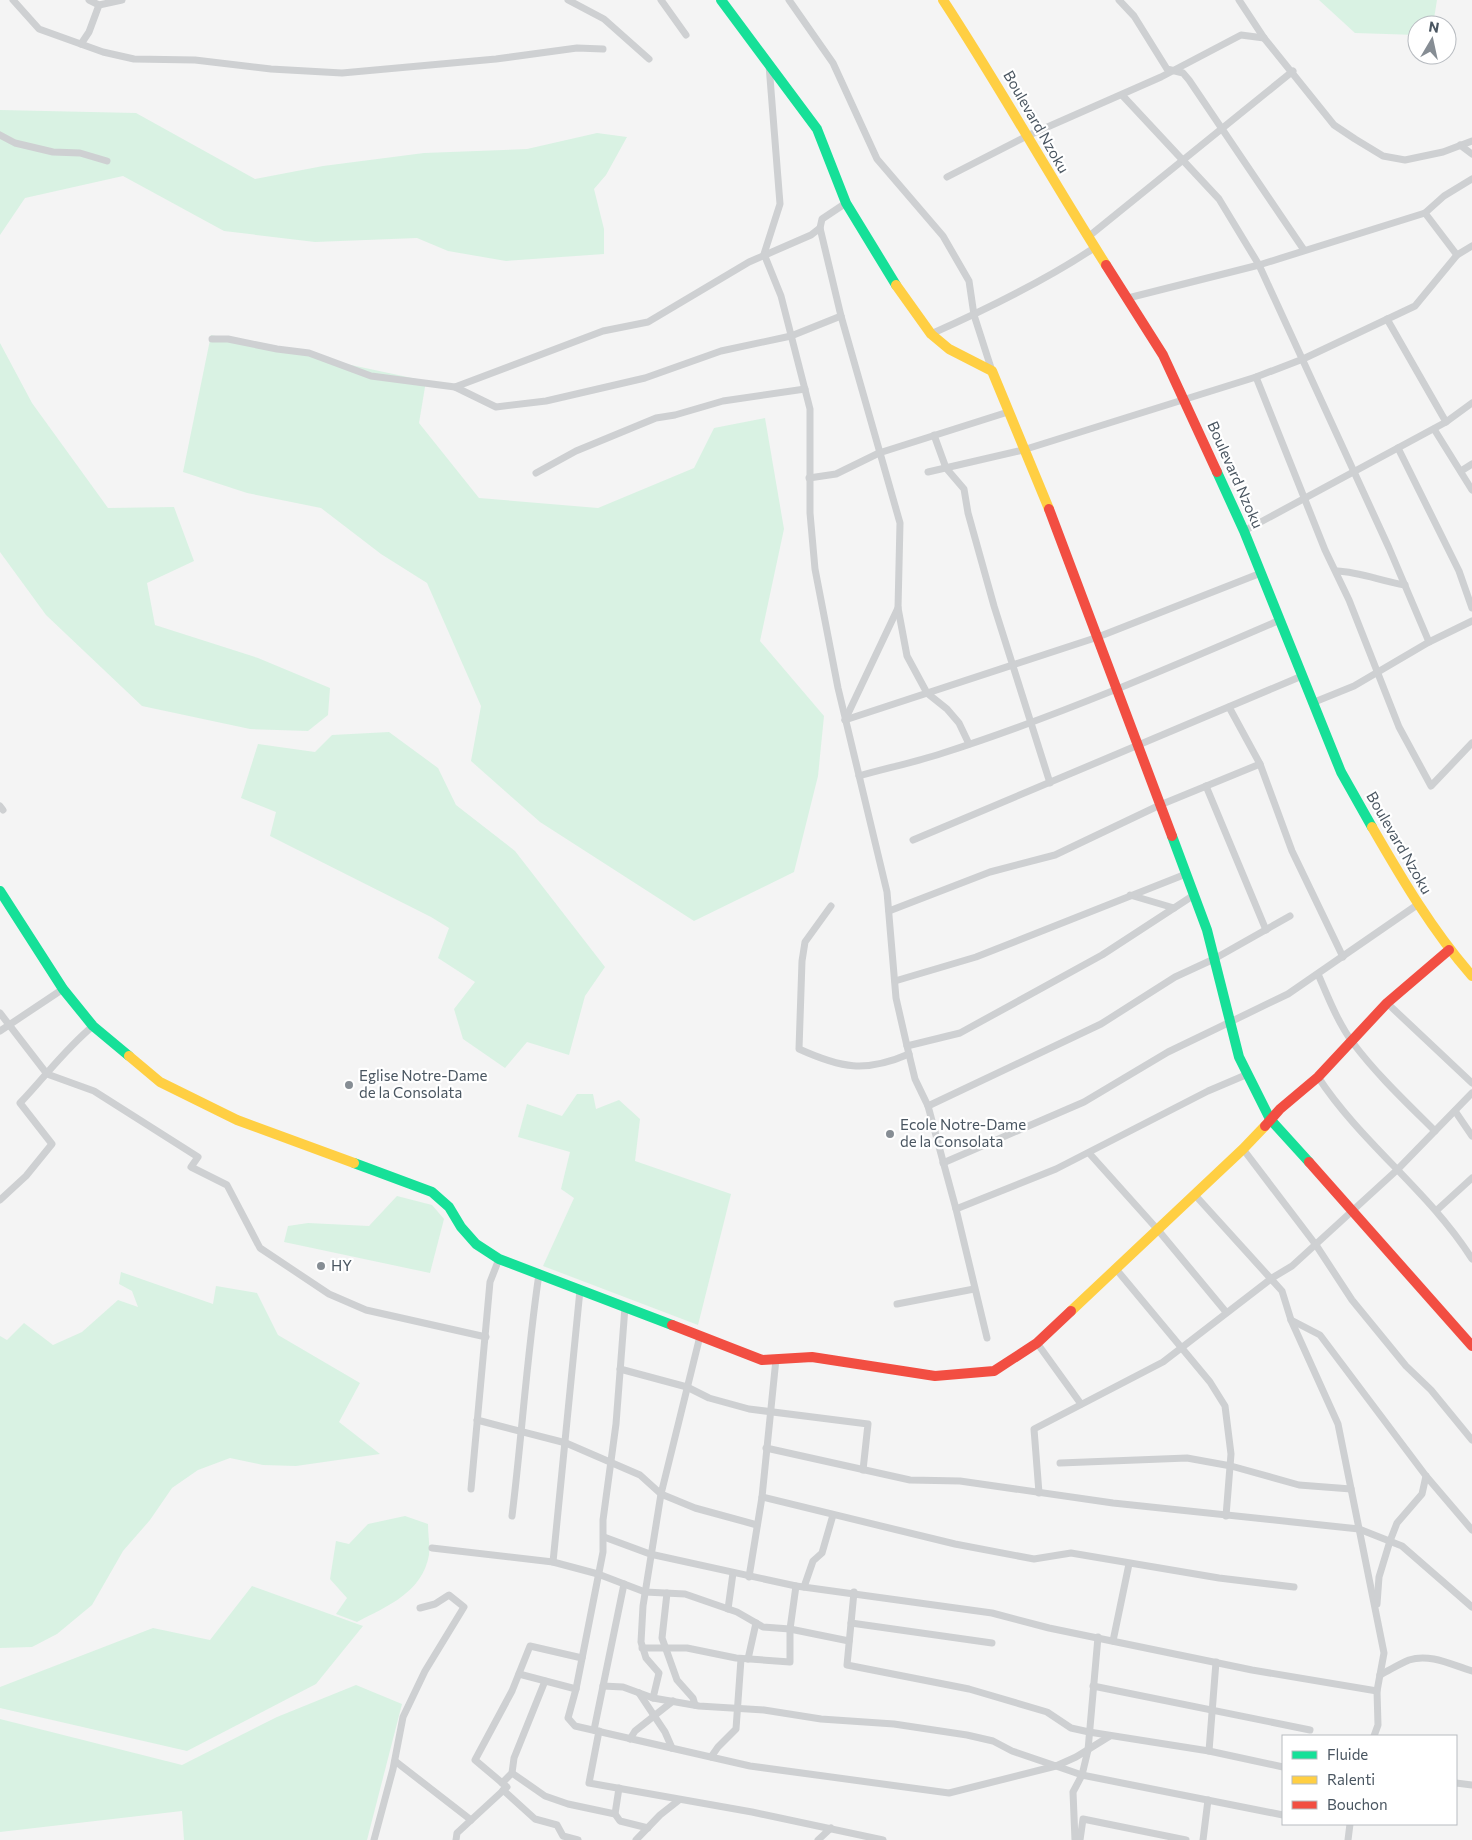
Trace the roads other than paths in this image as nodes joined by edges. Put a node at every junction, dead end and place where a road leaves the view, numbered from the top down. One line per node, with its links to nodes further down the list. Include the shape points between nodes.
1 (13, 0): 14 (street, via 39,29)
2 (89, 0): 11 (street)
3 (122, 0): 11 (street)
4 (568, 0): 16 (street, via 604,19)
5 (661, 0): 12 (street)
6 (721, 0): 17 (street)
7 (789, 0): 42 (street, via 832,63 876,159 943,236 969,281)
8 (943, 0): 23 (street, Boulevard Nzoku)
9 (1119, 0): 19 (street, via 1134,16)
10 (1239, 0): 13 (street)
11 (99, 5): 14 (street)
12 (686, 35)
13 (1264, 38): 18 (street); 19 (street, via 1241,35)
14 (81, 44): 15 (street, via 134,59 195,60 271,70 342,73 577,48)
15 (603, 49)
16 (649, 59)
17 (769, 65): 31 (street, via 817,129); 38 (street, via 780,204)
18 (1293, 71): 21 (street); 25 (street, via 1334,125 1383,156 1406,160)
19 (1171, 72): 20 (street); 21 (street, via 1183,73)
20 (1122, 95): 23 (street); 27 (street)
21 (1222, 129): 27 (street); 37 (street)
22 (0, 135): 28 (street, via 15,143 53,152 80,153)
23 (1027, 136): 29 (street); 34 (street, Boulevard Nzoku)
24 (1472, 141): 25 (street)
25 (1460, 145): 26 (street)
26 (1472, 154)
27 (1181, 161): 34 (street); 40 (street, via 1219,199)
28 (107, 162)
29 (947, 177)
30 (1472, 179): 32 (street, via 1444,196)
31 (846, 203): 33 (street, via 822,219); 45 (street, via 892,280)
32 (1425, 213): 37 (street); 39 (street)
33 (820, 228): 38 (street, via 811,235); 43 (street)
34 (1088, 237): 36 (street, Boulevard Nzoku)
35 (1472, 246): 39 (street)
36 (1094, 248): 41 (street, Boulevard Nzoku); 42 (street)
37 (1304, 250): 40 (street)
38 (764, 254): 46 (street, via 781,296); 51 (street, via 648,322 604,331)
39 (1457, 255): 44 (street, via 1415,306)
40 (1258, 265): 41 (street); 48 (street)
41 (1128, 298): 53 (street, Boulevard Nzoku, via 1163,355)
42 (974, 315): 45 (street); 49 (street)
43 (841, 316): 46 (street); 61 (street)
44 (1387, 319): 48 (street); 56 (street)
45 (931, 334): 49 (street, via 949,348)
46 (791, 336): 51 (street, via 721,352 645,378 546,401 496,407); 52 (street)
47 (212, 339): 51 (street, via 309,353 372,376)
48 (1303, 359): 50 (street); 64 (street)
49 (992, 371): 55 (street)
50 (1256, 377): 53 (street); 70 (street)
51 (455, 387)
52 (805, 390): 67 (street, via 723,402 656,418 583,448); 68 (street, via 810,409)
53 (1183, 398): 60 (street); 71 (street, Boulevard Nzoku)
54 (1472, 403): 56 (street)
55 (1008, 412): 58 (street); 60 (street)
56 (1446, 422): 57 (street)
57 (1434, 429): 59 (street); 65 (street)
58 (934, 434): 61 (street); 63 (street)
59 (1398, 448): 64 (street); 76 (street, via 1459,571)
60 (1023, 450): 63 (street); 79 (street, via 1063,543)
61 (879, 453): 68 (street, via 836,474); 75 (street, via 900,523)
62 (1472, 464): 65 (street)
63 (946, 468): 66 (street); 81 (street, via 964,489 994,606)
64 (1354, 471): 70 (street); 74 (street)
65 (1461, 471): 69 (street)
66 (928, 472)
67 (536, 473)
68 (809, 478): 88 (street, via 815,569)
69 (1472, 490)
70 (1304, 498): 71 (street); 72 (street)
71 (1244, 531): 73 (street, Boulevard Nzoku)
72 (1337, 571): 74 (street, via 1357,572 1376,580); 82 (street)
73 (1261, 573): 77 (street, Boulevard Nzoku); 79 (street)
74 (1405, 585): 80 (street)
75 (898, 608): 85 (street, via 907,656); 88 (street)
76 (1472, 608)
77 (1280, 620): 83 (street, Boulevard Nzoku); 84 (street)
78 (1472, 621): 80 (street)
79 (1098, 637): 81 (street); 84 (street)
80 (1429, 642): 82 (street)
81 (1014, 666): 85 (street); 89 (street)
82 (1378, 672): 86 (street, via 1354,686); 90 (street, via 1399,727 1431,786)
83 (1302, 676): 86 (street, Boulevard Nzoku); 87 (street)
84 (1118, 689): 89 (street); 92 (street)
85 (927, 694): 88 (street); 91 (street, via 947,709)
86 (1312, 702): 103 (street, Boulevard Nzoku, via 1340,772)
87 (1229, 707): 92 (street); 93 (street)
88 (845, 720): 94 (street)
89 (1032, 722): 91 (street); 95 (street)
90 (1472, 742)
91 (969, 744): 94 (street)
92 (1139, 746): 95 (street); 97 (street)
93 (1260, 764): 96 (street); 110 (street, via 1292,851)
94 (858, 776): 106 (street)
95 (1050, 783): 98 (street)
96 (1206, 786): 97 (street); 108 (street)
97 (1160, 805): 99 (street); 106 (street, via 1055,855 990,872)
98 (913, 840)
99 (1186, 874): 101 (street); 102 (street)
100 (0, 891): 115 (street)
101 (1130, 895): 105 (street); 114 (street, via 976,957)
102 (1194, 895): 105 (street); 111 (street)
103 (1417, 905): 109 (street, Boulevard Nzoku); 110 (street)
104 (831, 906): 124 (street, via 806,942 802,961 799,1049 836,1064 855,1067)
105 (1174, 908): 123 (street, via 1102,955 960,1033)
106 (889, 911): 114 (street)
107 (1290, 916): 108 (street)
108 (1266, 930): 111 (street)
109 (1449, 950): 113 (street, Boulevard Nzoku); 116 (street)
110 (1343, 957): 112 (street)
111 (1214, 959): 118 (street); 130 (street, via 1175,977 1101,1024)
112 (1318, 974): 118 (street, via 1288,994); 122 (street)
113 (1472, 976)
114 (895, 981): 123 (street)
115 (63, 989): 119 (street); 120 (street)
116 (1387, 1003): 122 (street); 128 (street)
117 (0, 1013): 119 (street)
118 (1230, 1021): 126 (street, via 1239,1057); 137 (street, via 1168,1052 1084,1102)
119 (8, 1024): 121 (street); 125 (street)
120 (93, 1026): 125 (street, via 68,1047); 148 (street, via 160,1082 228,1116 432,1192 449,1207 476,1244)
121 (0, 1031)
122 (1352, 1042): 127 (street); 133 (street, via 1390,1086)
123 (907, 1046): 124 (street)
124 (909, 1054): 130 (street, via 915,1079)
125 (47, 1074): 141 (street, via 20,1103 52,1144 26,1176); 159 (street, via 94,1091 198,1157 191,1167 227,1185 260,1248 329,1294 366,1310)
126 (1248, 1074): 132 (street); 136 (street)
127 (1318, 1077): 132 (street); 138 (street)
128 (1472, 1082)
129 (1472, 1093): 131 (street)
130 (928, 1106): 137 (street)
131 (1455, 1111): 133 (street); 134 (street)
132 (1270, 1119): 135 (street); 143 (street)
133 (1436, 1131): 138 (street)
134 (1472, 1136)
135 (1243, 1149): 140 (street); 146 (street)
136 (1088, 1153): 142 (street, via 1056,1170); 145 (street)
137 (943, 1163): 142 (street)
138 (1397, 1170): 143 (street); 144 (street)
139 (1472, 1178): 144 (street)
140 (1195, 1195): 145 (street); 151 (street)
141 (0, 1200)
142 (956, 1209): 152 (street)
143 (1354, 1210): 146 (street); 162 (street)
144 (1438, 1210): 147 (street)
145 (1158, 1230): 149 (street); 156 (street)
146 (1316, 1245): 151 (street); 171 (street, via 1358,1308)
147 (1472, 1258)
148 (499, 1259): 150 (street); 159 (street, via 490,1282)
149 (1116, 1269): 161 (street); 163 (street)
150 (539, 1274): 153 (street); 170 (street)
151 (1272, 1278): 156 (street); 157 (street, via 1282,1291)
152 (974, 1289): 154 (street); 160 (street)
153 (580, 1290): 155 (street); 172 (street)
154 (897, 1304)
155 (625, 1307): 158 (street); 165 (street)
156 (1226, 1312): 163 (street)
157 (1291, 1320): 178 (street, via 1320,1335); 180 (street, via 1338,1424)
158 (700, 1336): 164 (street, via 762,1360); 166 (street)
159 (486, 1337): 169 (street)
160 (987, 1338)
161 (1037, 1342): 164 (street, via 994,1371 935,1376 812,1357); 167 (street)
162 (1472, 1346)
163 (1182, 1347): 167 (street, via 1163,1362); 176 (street, via 1225,1406)
164 (776, 1359): 168 (street)
165 (620, 1369): 166 (street); 174 (street)
166 (687, 1386): 168 (street, via 709,1398); 182 (street)
167 (1081, 1404): 181 (street, via 1034,1429)
168 (772, 1411): 173 (street); 177 (street, via 868,1424)
169 (477, 1420): 170 (street); 179 (street)
170 (522, 1432): 172 (street); 185 (street)
171 (1472, 1440)
172 (566, 1443): 174 (street); 194 (street)
173 (766, 1448): 177 (street); 183 (street)
174 (610, 1462): 182 (street, via 640,1475); 190 (street)
175 (1060, 1463): 176 (street, via 1187,1458)
176 (1231, 1466): 180 (street, via 1299,1484); 186 (street)
177 (863, 1470): 181 (street, via 910,1480 960,1481)
178 (1426, 1476): 189 (street); 191 (street, via 1422,1494 1397,1523)
179 (471, 1488)
180 (1351, 1489): 188 (street)
181 (1039, 1493): 186 (street)
182 (660, 1494): 187 (street, via 694,1508); 193 (street)
183 (762, 1497): 184 (street); 187 (street)
184 (834, 1515): 195 (street, via 955,1544 1034,1558 1071,1553); 201 (street, via 822,1553 813,1561)
185 (512, 1516)
186 (1226, 1516): 188 (street)
187 (757, 1524): 198 (street)
188 (1359, 1529): 191 (street); 209 (street)
189 (1472, 1530)
190 (604, 1537): 193 (street); 197 (street)
191 (1390, 1541): 206 (street, via 1402,1546 1430,1568); 209 (street, via 1379,1577)
192 (432, 1548): 194 (street)
193 (650, 1554): 196 (street); 203 (street)
194 (553, 1562): 197 (street)
195 (1129, 1564): 202 (street); 215 (street)
196 (733, 1573): 198 (street); 208 (street)
197 (598, 1574): 199 (street); 219 (street)
198 (749, 1577): 200 (street)
199 (624, 1584): 203 (street); 226 (street)
200 (796, 1586): 201 (street); 212 (street)
201 (804, 1587): 204 (street)
202 (1294, 1587)
203 (645, 1592): 205 (street); 218 (street)
204 (854, 1592): 211 (street); 213 (street, via 992,1613)
205 (667, 1593): 208 (street, via 685,1594); 217 (street, via 662,1638)
206 (1472, 1607)
207 (420, 1608): 247 (street, via 436,1604 450,1595 464,1607 425,1671 404,1717)
208 (728, 1609): 210 (street)
209 (1376, 1612): 224 (street, via 1384,1653)
210 (756, 1623): 212 (street, via 763,1627); 220 (street)
211 (851, 1623): 214 (street); 216 (street)
212 (790, 1629): 214 (street); 220 (street, via 790,1662)
213 (1098, 1638): 215 (street); 227 (street)
214 (849, 1641): 239 (street, via 847,1665 969,1689 1047,1712 1071,1728)
215 (1113, 1641): 221 (street)
216 (992, 1643)
217 (665, 1647): 218 (street); 220 (street); 233 (street, via 677,1680)
218 (642, 1648): 231 (street, via 659,1674)
219 (582, 1658): 223 (street, via 530,1646); 228 (street)
220 (745, 1659): 234 (street)
221 (1216, 1662): 229 (street); 235 (street)
222 (1472, 1671): 224 (street, via 1440,1660 1422,1659 1410,1660)
223 (519, 1674): 225 (street); 254 (street, via 475,1760)
224 (1380, 1675): 229 (street)
225 (545, 1681): 228 (street); 250 (street, via 514,1758)
226 (603, 1686): 230 (street, via 624,1687); 237 (street)
227 (1093, 1686): 235 (street); 239 (street)
228 (576, 1689): 237 (street, via 568,1718 575,1726)
229 (1378, 1690): 240 (street, via 1378,1725)
230 (638, 1692): 231 (street); 236 (street)
231 (653, 1698): 232 (street)
232 (673, 1701): 233 (street); 236 (street)
233 (695, 1705): 234 (street)
234 (739, 1709): 246 (street, via 736,1729); 248 (street, via 894,1724 967,1735 993,1741)
235 (1212, 1709): 238 (street); 245 (street)
236 (653, 1715): 242 (street, via 634,1731); 243 (street)
237 (596, 1730): 242 (street); 255 (street, via 589,1783)
238 (1310, 1730)
239 (1089, 1732): 241 (street); 244 (street)
240 (1374, 1735)
241 (1110, 1736): 244 (street); 245 (street)
242 (630, 1739): 243 (street)
243 (672, 1748): 246 (street)
244 (1088, 1750): 248 (street); 251 (street)
245 (1209, 1751): 249 (street)
246 (711, 1757): 248 (street, via 788,1772 949,1793)
247 (395, 1761): 260 (street); 264 (street)
248 (1056, 1766): 251 (street)
249 (1282, 1767)
250 (512, 1774): 254 (street); 258 (street, via 544,1796)
251 (1082, 1775): 257 (street); 270 (street, via 1073,1792)
252 (1457, 1782): 253 (street)
253 (1472, 1785)
254 (503, 1787): 260 (street); 266 (street, via 535,1819 557,1825 563,1836)
255 (619, 1788): 256 (street); 258 (street)
256 (679, 1800): 262 (street); 263 (street)
257 (1208, 1800): 259 (street); 273 (street)
258 (616, 1814): 262 (street, via 620,1821)
259 (1282, 1815)
260 (471, 1820): 265 (street, via 457,1833)
261 (1350, 1825): 274 (street)
262 (648, 1828): 267 (street)
263 (831, 1828): 268 (street); 269 (street)
264 (374, 1840)
265 (456, 1840)
266 (578, 1840)
267 (636, 1840)
268 (818, 1840)
269 (883, 1840)
270 (1075, 1840)
271 (1080, 1840): 272 (street, via 1083,1819)
272 (1186, 1840)
273 (1202, 1840)
274 (1348, 1840)

